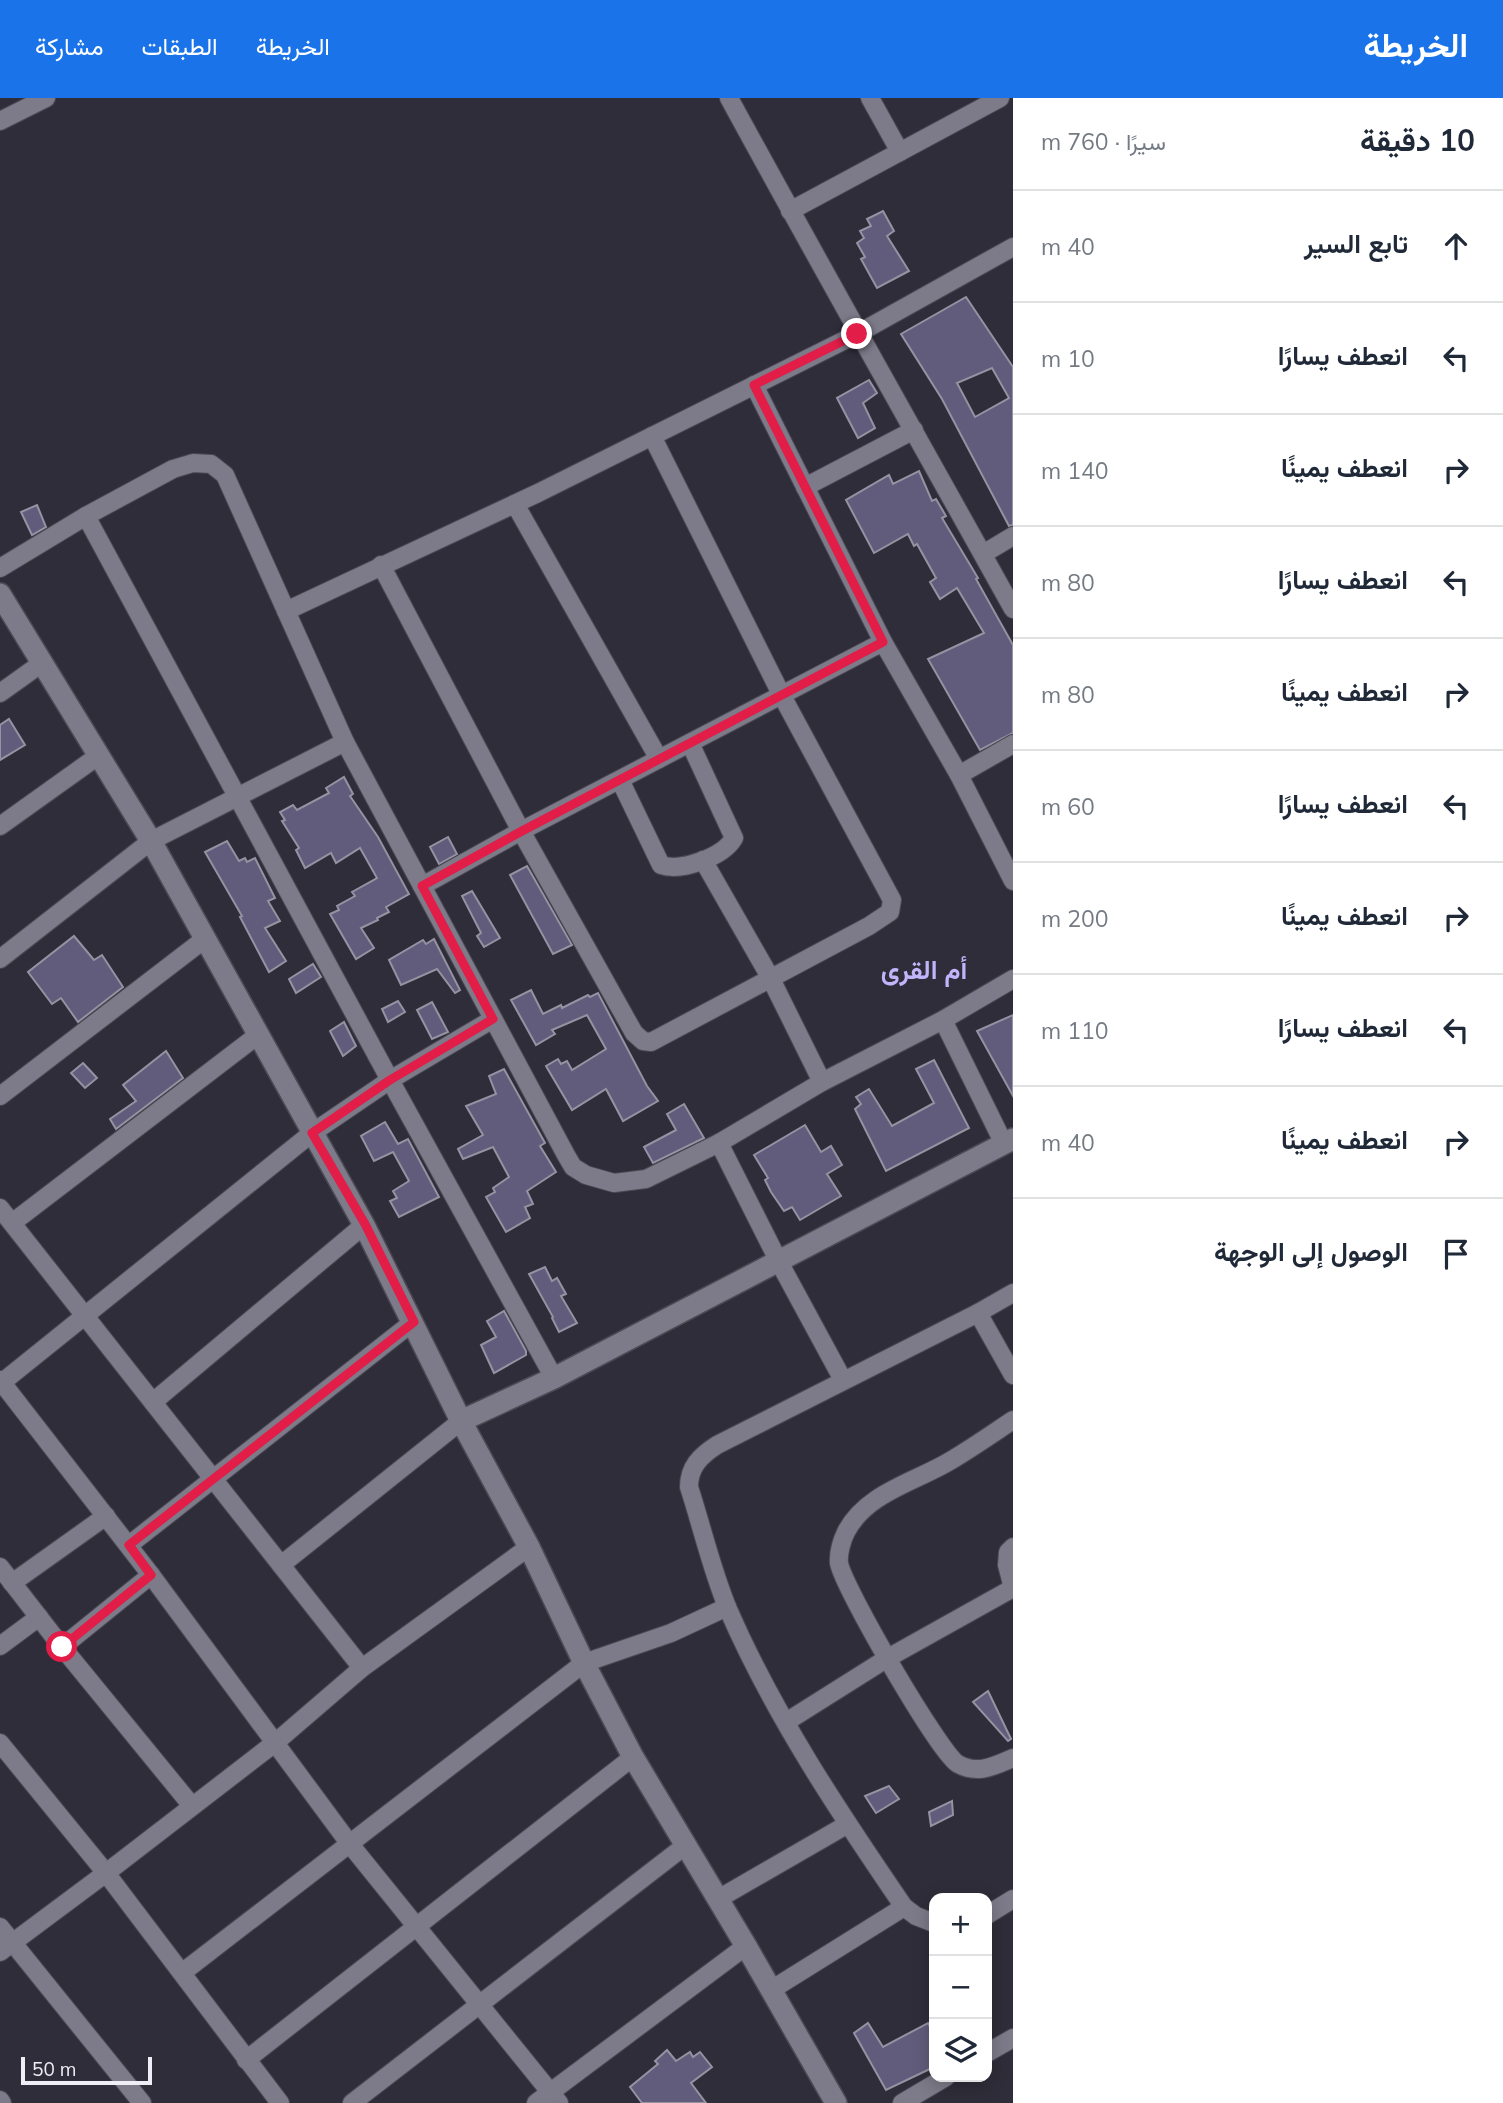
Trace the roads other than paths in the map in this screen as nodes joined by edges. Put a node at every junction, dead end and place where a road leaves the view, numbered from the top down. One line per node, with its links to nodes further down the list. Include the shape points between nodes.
1 (46, 98): 5 (street)
2 (729, 98): 7 (street)
3 (870, 98): 6 (street)
4 (1000, 98): 6 (street)
5 (0, 121)
6 (900, 152): 7 (street)
7 (790, 211): 9 (street)
8 (1013, 247): 9 (street)
9 (857, 334): 10 (street); 11 (street)
10 (754, 385): 12 (street); 13 (street)
11 (914, 430): 13 (street); 17 (street)
12 (652, 436): 14 (street); 26 (street)
13 (805, 487): 23 (street)
14 (515, 504): 18 (street); 31 (street)
15 (86, 516): 19 (street); 22 (street, via 173,469 211,464 225,475); 34 (street)
16 (1013, 536): 17 (street)
17 (983, 554): 21 (street)
18 (381, 565): 22 (street); 36 (street)
19 (0, 568)
20 (0, 594): 24 (street)
21 (1013, 609)
22 (286, 611): 27 (street)
23 (883, 642): 26 (street); 32 (street)
24 (42, 663): 25 (street); 30 (street)
25 (0, 693)
26 (781, 694): 28 (street); 43 (street, via 892,900 890,912 882,918)
27 (345, 742): 34 (street); 40 (street)
28 (690, 743): 31 (street); 38 (street, via 734,838)
29 (1013, 744): 32 (street)
30 (98, 756): 35 (street); 37 (street)
31 (659, 759): 33 (street)
32 (959, 775): 39 (street)
33 (620, 780): 36 (street); 38 (street, via 661,865 680,868)
34 (238, 797): 37 (street); 48 (street)
35 (0, 826)
36 (522, 831): 40 (street); 43 (street, via 634,1033 643,1041 651,1042)
37 (151, 841): 41 (street); 42 (street)
38 (703, 860): 43 (street)
39 (1013, 881)
40 (422, 886): 45 (street)
41 (205, 938): 47 (street); 50 (street)
42 (0, 959)
43 (770, 977): 49 (street)
44 (1013, 979): 46 (street)
45 (493, 1019): 48 (street); 53 (street, via 566,1156 580,1172 614,1183 646,1179)
46 (943, 1020): 49 (street); 52 (street)
47 (258, 1035): 51 (street); 55 (street)
48 (390, 1080): 51 (street); 63 (street)
49 (822, 1082): 53 (street)
50 (0, 1096)
51 (312, 1133): 56 (street); 60 (street)
52 (1009, 1141): 57 (street)
53 (719, 1143): 57 (street)
54 (0, 1208): 55 (street)
55 (12, 1223): 60 (street)
56 (365, 1224): 61 (street); 66 (street)
57 (778, 1260): 63 (street); 64 (street)
58 (1013, 1293): 59 (street)
59 (978, 1314): 62 (street); 64 (street)
60 (86, 1317): 65 (street); 66 (street)
61 (414, 1322): 68 (street); 69 (street)
62 (1013, 1375)
63 (554, 1378): 68 (street)
64 (844, 1380): 79 (street, via 702,1454 689,1474)
65 (1, 1382): 70 (street)
66 (153, 1402): 69 (street)
67 (1013, 1420): 83 (street, via 868,1504 851,1523 839,1564)
68 (461, 1421): 72 (street); 74 (street)
69 (214, 1479): 71 (street); 74 (street)
70 (106, 1516): 71 (street); 77 (street)
71 (129, 1545): 76 (street)
72 (529, 1547): 84 (street); 85 (street)
73 (1013, 1547): 78 (street, via 1007,1565)
74 (281, 1565): 85 (street)
75 (0, 1567): 77 (street)
76 (151, 1575): 82 (street); 87 (street)
77 (12, 1583): 80 (street)
78 (1013, 1588): 83 (street)
79 (727, 1607): 84 (street, via 671,1633); 86 (street)
80 (39, 1617): 81 (street); 82 (street)
81 (0, 1646)
82 (62, 1647): 91 (street)
83 (886, 1659): 86 (street); 90 (street, via 954,1762 978,1770)
84 (584, 1663): 89 (street); 93 (street)
85 (362, 1668): 87 (street)
86 (786, 1722): 92 (street)
87 (276, 1742): 91 (street); 93 (street)
88 (0, 1743): 95 (street)
89 (633, 1757): 94 (street); 101 (street)
90 (1013, 1758)
91 (192, 1806): 95 (street)
92 (848, 1824): 96 (street); 98 (street)
93 (349, 1843): 101 (street); 105 (street)
94 (686, 1845): 96 (street); 107 (street)
95 (106, 1873): 104 (street); 105 (street)
96 (719, 1899): 103 (street)
97 (1013, 1899): 99 (street)
98 (904, 1907): 100 (street); 106 (street)
99 (992, 1912)
100 (929, 1921)
101 (416, 1925): 107 (street); 110 (street)
102 (0, 1927): 104 (street)
103 (746, 1946): 106 (street); 112 (street)
104 (6, 1947): 113 (street)
105 (183, 1972): 110 (street)
106 (771, 1990): 117 (street)
107 (478, 2004): 112 (street); 115 (street)
108 (1013, 2038): 109 (street)
109 (992, 2050)
110 (246, 2060): 114 (street)
111 (938, 2082): 118 (street)
112 (554, 2097): 116 (street)
113 (142, 2103)
114 (280, 2103)
115 (352, 2103)
116 (536, 2103)
117 (836, 2103)
118 (902, 2103)

